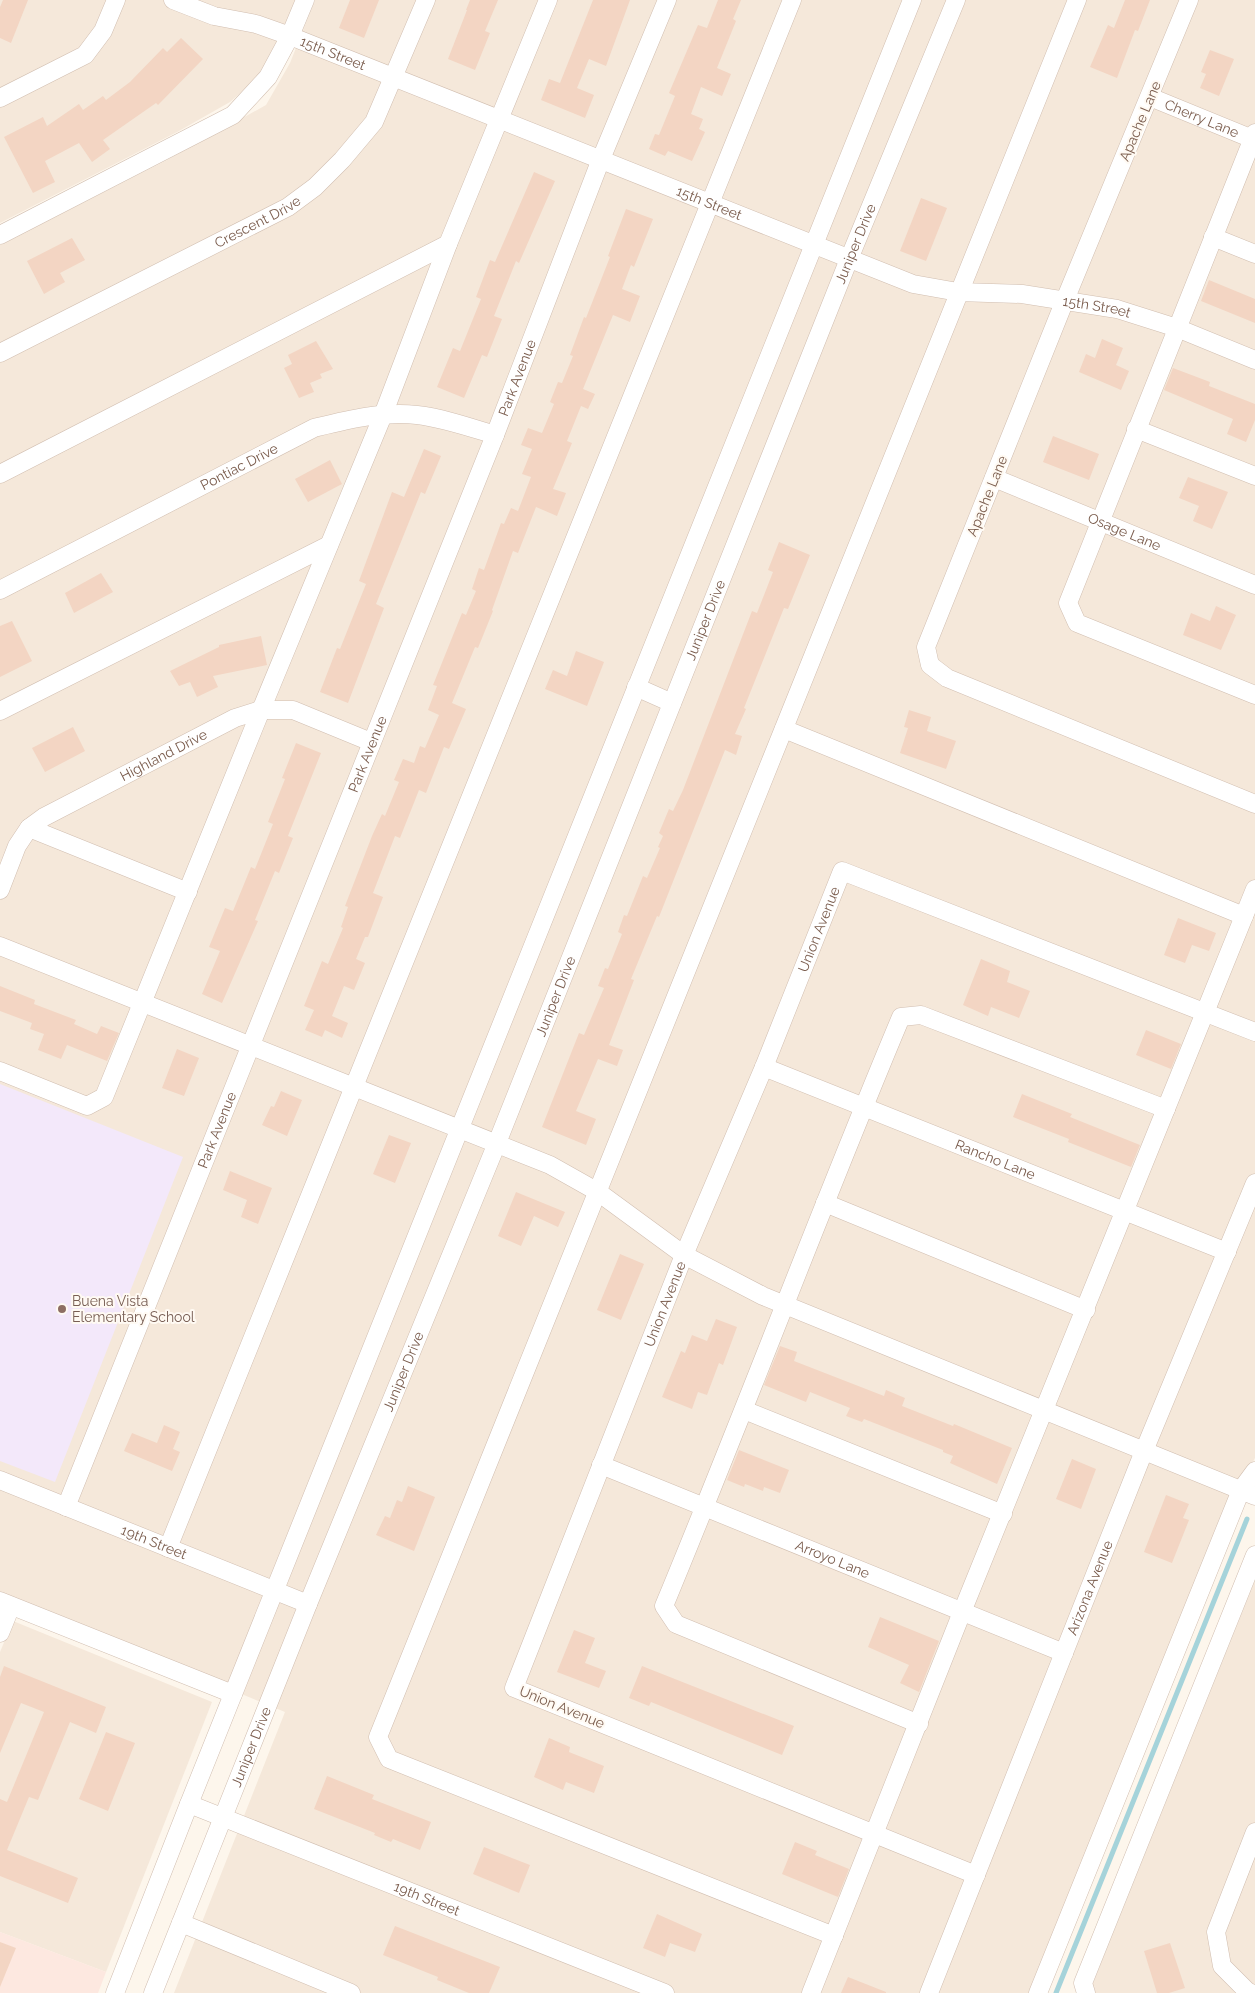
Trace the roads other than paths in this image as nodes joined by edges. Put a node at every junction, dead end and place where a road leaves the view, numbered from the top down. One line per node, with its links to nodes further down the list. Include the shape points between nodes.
1 (116, 0): 15 (street, via 103,31 85,55)
2 (173, 0): 12 (street, 15th Street, via 214,16 256,24)
3 (305, 0): 12 (street)
4 (426, 0): 13 (street, Crescent Drive)
5 (548, 0): 16 (street)
6 (667, 0): 18 (street, Park Avenue)
7 (792, 0): 19 (street)
8 (912, 0): 23 (street)
9 (956, 0): 25 (street, Juniper Drive)
10 (1077, 0): 26 (street)
11 (1189, 0): 14 (street, Apache Lane)
12 (290, 36): 13 (street, 15th Street); 20 (street, via 268,77 233,114)
13 (394, 78): 16 (street, 15th Street); 29 (street, Crescent Drive, via 374,122 342,160 288,207)
14 (1150, 97): 17 (street, Cherry Lane); 27 (street, Apache Lane)
15 (0, 98)
16 (500, 119): 18 (street, 15th Street); 22 (street)
17 (1254, 137): 21 (street)
18 (601, 159): 19 (street, 15th Street); 33 (street, Park Avenue)
19 (709, 203): 23 (street, 15th Street); 61 (street)
20 (0, 235)
21 (1213, 237): 24 (street); 28 (street)
22 (448, 244): 31 (street); 34 (street)
23 (814, 246): 25 (street, 15th Street); 41 (street)
24 (1255, 254)
25 (849, 259): 26 (street, 15th Street, via 913,284); 43 (street, Juniper Drive)
26 (958, 292): 27 (street, 15th Street, via 1022,294); 46 (street)
27 (1065, 300): 28 (street, 15th Street, via 1117,309); 36 (street, Apache Lane)
28 (1177, 328): 30 (street, 15th Street); 32 (street)
29 (0, 353)
30 (1255, 360)
31 (383, 415): 33 (street, Pontiac Drive, via 416,415 454,422); 38 (street); 40 (street, Pontiac Drive, via 314,428)
32 (1136, 429): 35 (street); 37 (street)
33 (495, 435): 47 (street, Park Avenue)
34 (0, 474)
35 (1255, 476)
36 (994, 478): 37 (street, Osage Lane); 48 (street, Apache Lane, via 926,647 930,665 947,678)
37 (1099, 521): 39 (street, Osage Lane); 42 (street, via 1068,603 1077,623)
38 (329, 545): 44 (street); 45 (street)
39 (1255, 585)
40 (0, 590)
41 (636, 687): 43 (street); 64 (street)
42 (1255, 695)
43 (672, 702): 65 (street, Juniper Drive)
44 (261, 710): 47 (street, Highland Drive, via 293,710); 49 (street, Highland Drive, via 217,727 44,816); 52 (street)
45 (0, 711)
46 (784, 729): 53 (street); 67 (street)
47 (371, 742): 58 (street, Park Avenue)
48 (1255, 804)
49 (29, 828): 51 (street, Highland Drive, via 17,846); 52 (street)
50 (1255, 889): 53 (street)
51 (0, 890)
52 (188, 892): 55 (street)
53 (1244, 916): 56 (street)
54 (0, 946): 55 (street)
55 (144, 1003): 58 (street); 60 (street, via 104,1097 86,1106)
56 (1205, 1012): 57 (street, Union Avenue); 59 (street, Union Avenue, via 842,871); 63 (street)
57 (1255, 1032)
58 (250, 1045): 61 (street); 81 (street, Park Avenue)
59 (764, 1067): 62 (street, Rancho Lane); 71 (street, Union Avenue)
60 (0, 1071)
61 (354, 1087): 64 (street); 84 (street)
62 (863, 1106): 63 (street, via 901,1017 921,1015); 68 (street); 69 (street, Rancho Lane)
63 (1166, 1109): 69 (street)
64 (459, 1128): 65 (street); 86 (street)
65 (497, 1143): 67 (street, via 550,1165); 88 (street, Juniper Drive)
66 (1255, 1183): 70 (street, Arizona Avenue)
67 (598, 1192): 71 (street); 100 (street, via 378,1737 389,1759)
68 (825, 1203): 72 (street); 73 (street)
69 (1126, 1211): 70 (street, Rancho Lane); 73 (street)
70 (1227, 1252): 76 (street, Arizona Avenue)
71 (684, 1256): 72 (street); 77 (street, Union Avenue)
72 (785, 1305): 74 (street); 75 (street)
73 (1086, 1310): 75 (street)
74 (744, 1410): 82 (street); 83 (street)
75 (1044, 1411): 76 (street); 83 (street)
76 (1144, 1451): 80 (street); 91 (street, Arizona Avenue)
77 (601, 1465): 82 (street, Arroyo Lane); 97 (street, Union Avenue, via 514,1688)
78 (1255, 1471): 80 (street)
79 (0, 1480): 81 (street, 19th Street)
80 (1248, 1493): 107 (street)
81 (66, 1507): 84 (street, 19th Street)
82 (705, 1507): 89 (street, Arroyo Lane); 93 (street, via 664,1606 676,1624)
83 (1002, 1514): 89 (street)
84 (168, 1548): 86 (street, 19th Street)
85 (1255, 1555): 108 (street, via 1083,1983)
86 (274, 1592): 88 (street, 19th Street); 92 (street)
87 (6, 1604): 90 (street); 92 (street)
88 (308, 1604): 95 (street, Juniper Drive)
89 (962, 1612): 91 (street, Arroyo Lane); 93 (street)
90 (0, 1633)
91 (1064, 1653): 98 (street, Arizona Avenue)
92 (233, 1694): 94 (street)
93 (918, 1724): 97 (street)
94 (189, 1804): 95 (street, 19th Street); 101 (street)
95 (223, 1818): 99 (street, Juniper Drive); 104 (street, 19th Street)
96 (1255, 1832): 109 (street, via 1216,1932 1222,1966)
97 (875, 1834): 98 (street, Union Avenue); 100 (street)
98 (976, 1875): 106 (street, Arizona Avenue)
99 (181, 1923): 102 (street, Juniper Drive); 103 (street)
100 (834, 1936): 105 (street)
101 (115, 1993)
102 (153, 1993)
103 (351, 1993)
104 (666, 1993)
105 (811, 1993)
106 (929, 1993)
107 (1038, 1993)
108 (1086, 1993)
109 (1251, 1993)

